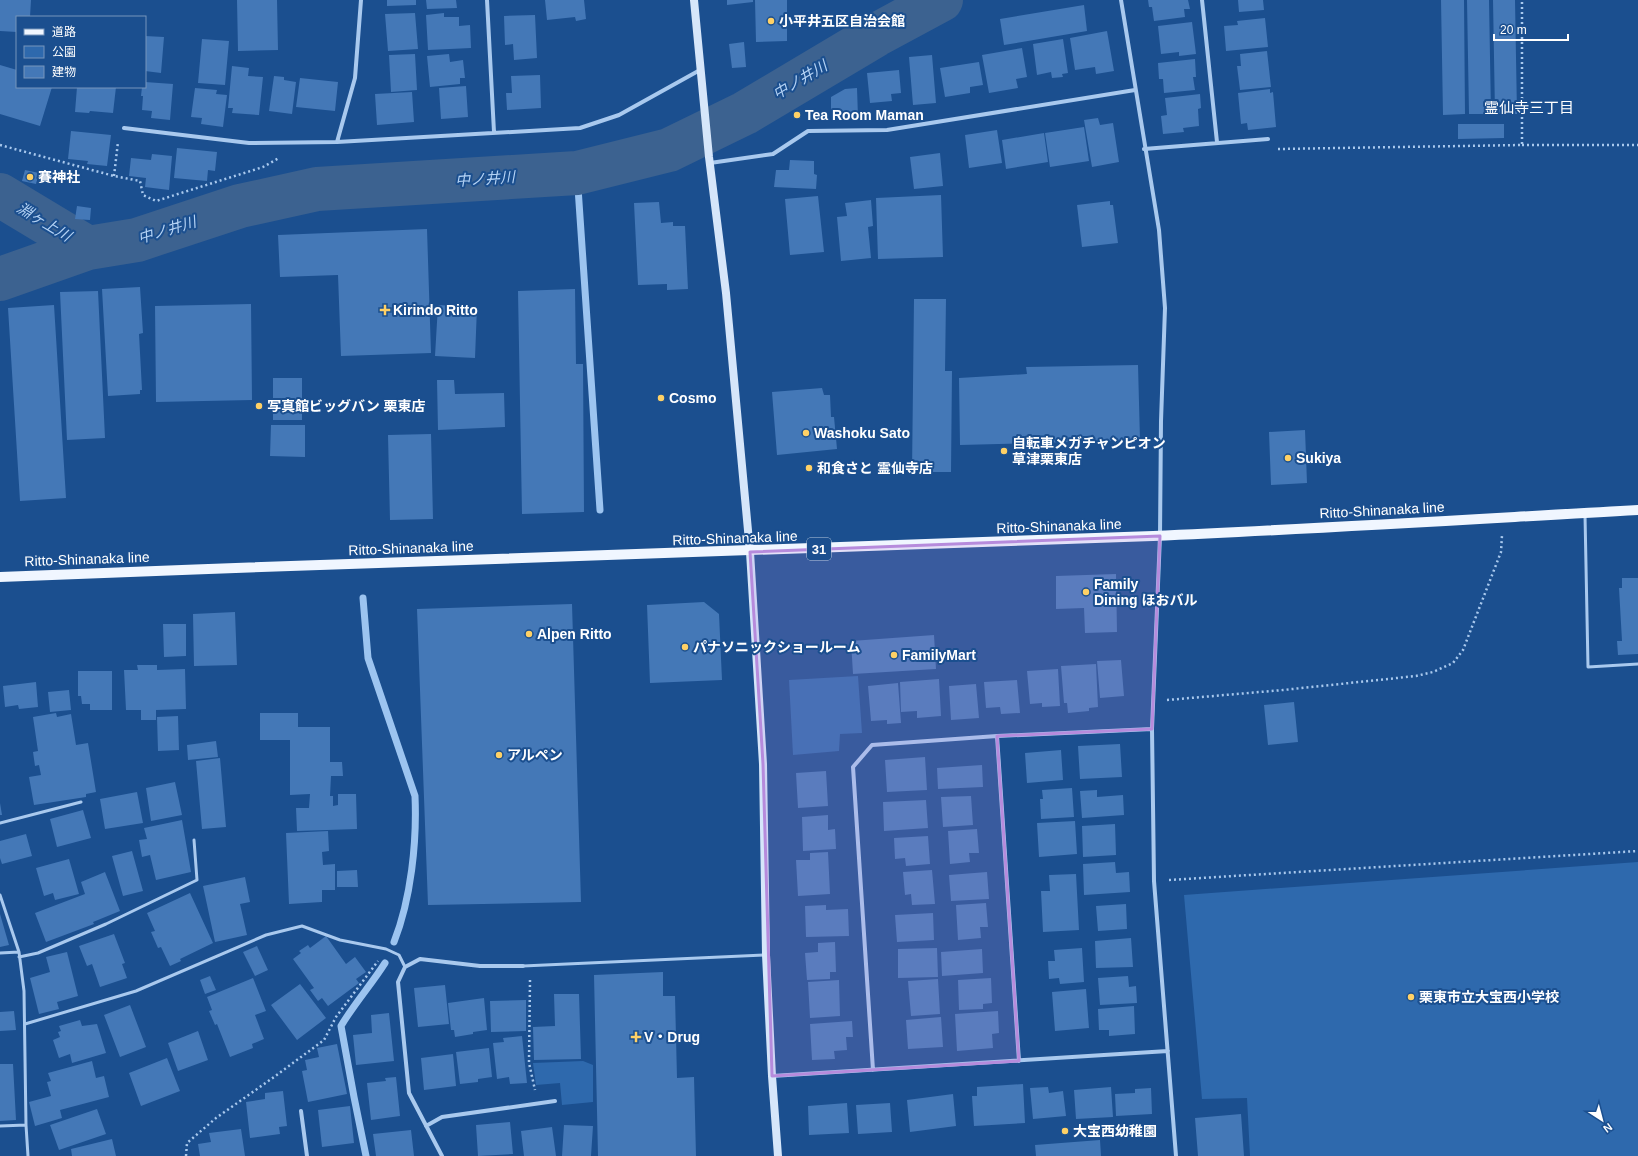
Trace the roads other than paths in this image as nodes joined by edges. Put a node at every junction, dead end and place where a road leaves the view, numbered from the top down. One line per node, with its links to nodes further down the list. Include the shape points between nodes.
1 (361, 0): 11 (street, via 356,78)
2 (487, 0): 9 (street)
3 (694, 0): 6 (street)
4 (1121, 0): 7 (street)
5 (1202, 0): 12 (street)
6 (700, 70): 9 (street, via 619,115 580,128); 14 (street)
7 (1135, 90): 13 (street); 14 (street, via 887,130 808,132 773,154)
8 (124, 128): 11 (street, via 249,143)
9 (494, 132): 11 (street)
10 (1268, 139): 12 (street)
11 (337, 142)
12 (1217, 142): 13 (street)
13 (1144, 149): 17 (street, via 1159,230 1165,308)
14 (709, 160): 18 (street, via 726,293)
15 (1638, 510): 16 (main road, Ritto-Shinanaka line / 31)
16 (1585, 513): 17 (main road, Ritto-Shinanaka line / 31); 20 (lane, via 1588,667)
17 (1160, 536): 18 (main road, Ritto-Shinanaka line / 31); 21 (street)
18 (750, 552): 19 (main road, Ritto-Shinanaka line / 31); 29 (street, via 762,764)
19 (0, 577)
20 (1638, 664)
21 (1152, 729): 22 (street); 34 (street, via 1154,881)
22 (997, 736): 35 (street); 36 (street, via 872,745 853,767)
23 (82, 802): 24 (lane)
24 (0, 823)
25 (194, 840): 30 (lane, via 197,880 106,924 38,953)
26 (0, 895): 27 (lane)
27 (19, 952): 28 (lane); 30 (lane)
28 (0, 953)
29 (766, 955): 31 (lane); 37 (street)
30 (19, 957): 33 (lane)
31 (523, 966): 32 (street, via 480,966 420,959)
32 (405, 967): 33 (lane, via 399,955 386,949 340,940 302,926 266,935 136,991); 42 (street, via 398,982 409,1093)
33 (25, 1024): 40 (lane)
34 (1168, 1051): 35 (street); 47 (street)
35 (1019, 1061): 36 (street)
36 (873, 1070): 37 (street)
37 (772, 1076): 46 (street)
38 (555, 1101): 42 (street, via 442,1117)
39 (301, 1112): 44 (street)
40 (26, 1125): 41 (lane); 43 (lane)
41 (0, 1126)
42 (426, 1126): 45 (street)
43 (28, 1156)
44 (307, 1156)
45 (442, 1156)
46 (778, 1156)
47 (1176, 1156)

